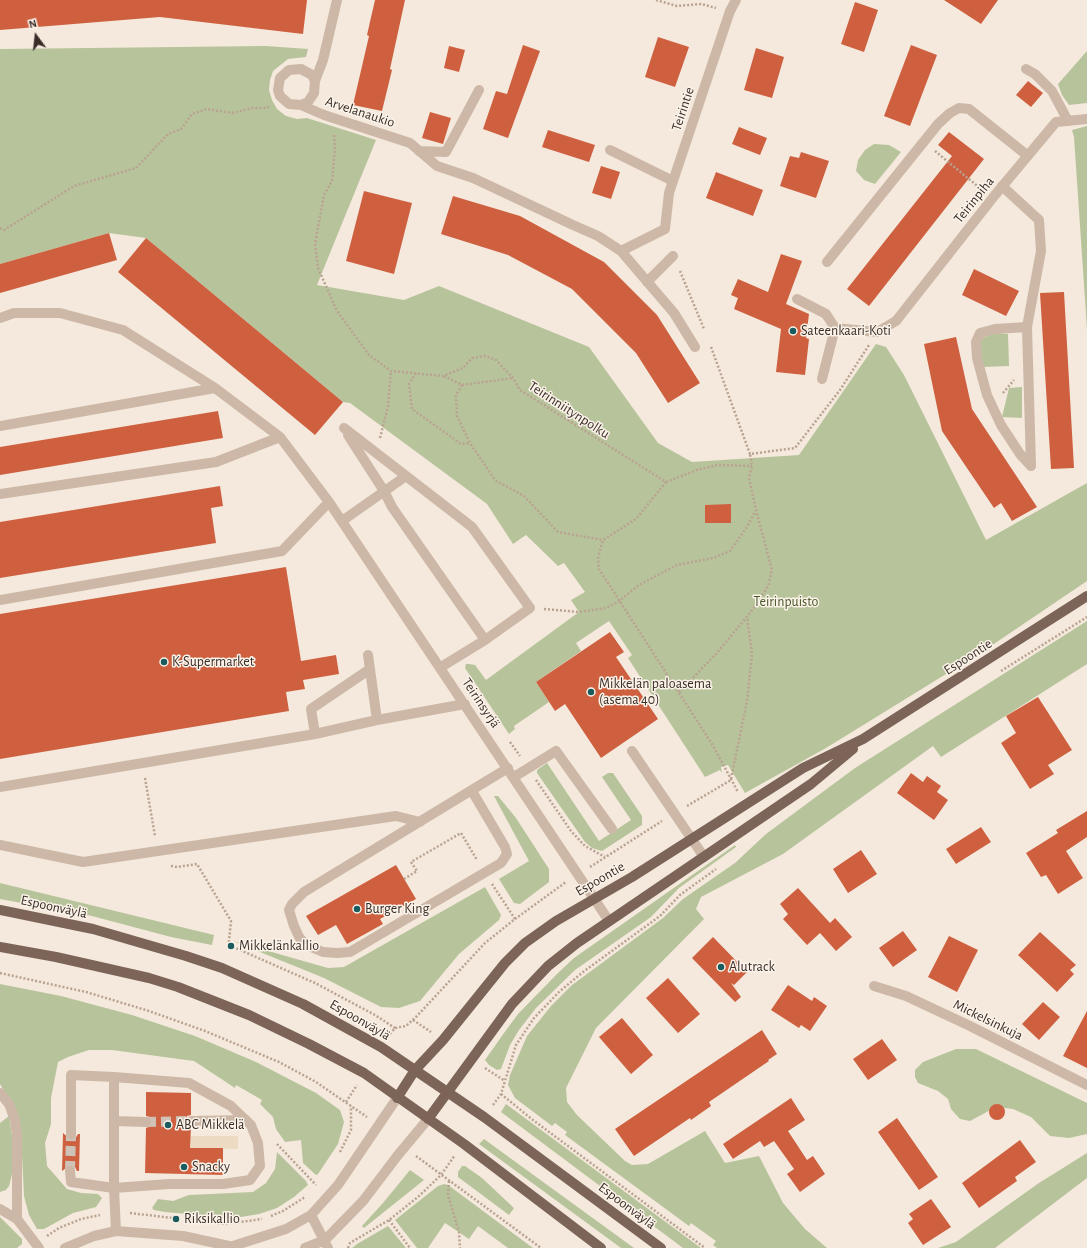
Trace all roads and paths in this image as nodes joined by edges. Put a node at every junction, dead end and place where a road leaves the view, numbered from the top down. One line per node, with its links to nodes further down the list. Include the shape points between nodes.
1 (337, 0): 6 (street, via 323,60)
2 (656, 0): 4 (path, via 677,6 701,4)
3 (736, 0): 4 (street, Teirintie)
4 (730, 11): 17 (street, Teirintie)
5 (1026, 69): 12 (street, via 1052,91)
6 (314, 81): 8 (street, Arvelanaukio, via 312,76 302,69 289,70 280,78); 9 (street, Arvelanaukio, via 314,93 308,102)
7 (479, 90): 15 (street, via 446,152)
8 (280, 96): 9 (street, Arvelanaukio, via 289,104); 20 (path, via 267,108 232,113 207,109 192,114 181,129 168,134 136,168 74,186 4,230)
9 (301, 105): 10 (street, Arvelanaukio)
10 (333, 118): 15 (street, Arvelanaukio, via 410,143); 35 (path, via 335,148 332,181 324,195 315,244 318,268 337,311 352,335 369,355)
11 (1087, 119): 12 (street, Teirinpiha)
12 (1068, 121): 16 (street, Teirinpiha, via 1056,122)
13 (924, 142): 16 (street, via 950,112 958,108 969,109); 19 (path); 23 (street)
14 (610, 150): 17 (street)
15 (419, 151): 21 (street, via 437,166 473,178 598,236)
16 (1028, 156): 18 (street, Teirinpiha)
17 (673, 181): 21 (street, Teirintie, via 669,192 665,229)
18 (1002, 186): 28 (street, via 1039,220 1041,251); 31 (street, Teirinpiha, via 896,321)
19 (986, 193)
20 (0, 228)
21 (621, 251): 25 (street)
22 (674, 256): 25 (street)
23 (828, 262)
24 (678, 267): 30 (path)
25 (647, 282): 33 (street, via 674,313)
26 (797, 298): 29 (street, via 826,314)
27 (0, 318): 41 (street, Teirinsyrjä, via 14,313 60,313 123,330)
28 (1027, 326): 34 (street); 42 (street, via 980,333 976,342 977,358)
29 (835, 328): 31 (street); 39 (street)
30 (705, 332)
31 (878, 332): 47 (path, via 840,390 795,448)
32 (708, 340): 47 (path)
33 (695, 347)
34 (1028, 370): 42 (path, via 1010,384); 42 (street, via 1031,466 1012,442)
35 (391, 371): 36 (path, Teirinniitynpolku); 46 (path, via 388,406)
36 (416, 373): 37 (path, Teirinniitynpolku); 45 (path, via 408,384 412,409 461,444)
37 (443, 376): 38 (path, Teirinniitynpolku, via 463,368 472,358 485,356 496,360); 40 (path)
38 (513, 378): 40 (path); 50 (path, Teirinniitynpolku, via 520,390)
39 (822, 379)
40 (462, 386): 45 (path, via 456,395 457,416)
41 (215, 388): 43 (street); 44 (street, Teirinsyrjä)
42 (992, 406)
43 (0, 426)
44 (280, 437): 52 (street, via 216,462); 53 (street, Teirinsyrjä)
45 (470, 442): 56 (path, via 495,480 524,496 558,532)
46 (373, 451): 49 (street); 51 (street, via 344,428)
47 (750, 454): 48 (path)
48 (752, 466): 50 (path, via 717,465); 54 (path, via 749,478)
49 (406, 476): 51 (street); 60 (street, via 472,527)
50 (666, 482): 56 (path, via 636,519)
51 (384, 491): 55 (street); 63 (street, via 392,507)
52 (0, 494)
53 (329, 502): 55 (street, Teirinsyrjä); 58 (street, via 282,551)
54 (756, 510): 59 (path, via 730,551 713,558 677,565 639,585); 61 (path, via 772,570 768,586)
55 (342, 521): 65 (street, Teirinsyrjä)
56 (603, 540): 59 (path, via 598,558 599,569)
57 (1087, 596): 73 (main road, Espoontie)
58 (0, 600)
59 (619, 601): 60 (path, via 606,608 579,612); 68 (path)
60 (530, 608): 63 (street)
61 (747, 617): 68 (path); 68 (path, via 752,654 747,701 731,780)
62 (1087, 617): 67 (path)
63 (485, 640): 65 (street)
64 (368, 655): 66 (street)
65 (440, 668): 69 (street, Teirinsyrjä)
66 (370, 669): 70 (street); 71 (street, via 311,709)
67 (1000, 672)
68 (679, 692)
69 (465, 704): 70 (street); 76 (street, Teirinsyrjä)
70 (377, 720): 71 (street)
71 (315, 734): 77 (street)
72 (507, 737): 75 (path)
73 (863, 740): 81 (main road, Espoontie, via 803,768); 85 (main road, Espoontie, via 811,784)
74 (632, 751): 81 (street)
75 (528, 768): 76 (street); 80 (street, via 556,751); 84 (path, via 571,831 585,846)
76 (511, 773): 78 (street); 87 (street, Teirinsyrjä)
77 (0, 787)
78 (472, 791): 79 (street); 79 (street, via 505,847 507,854 501,863 350,952 323,952 306,945 299,937 289,910 297,898 315,884)
79 (420, 822): 83 (street, via 396,816)
80 (612, 829)
81 (690, 839): 85 (street); 87 (main road, Espoontie, via 632,877)
82 (0, 845): 83 (street, via 83,862)
83 (158, 851): 93 (path, via 160,863 177,867 197,864 231,921 231,946 315,983 376,1015)
84 (605, 857)
85 (704, 857): 89 (main road, Espoontie)
86 (721, 866): 99 (path, via 680,895 660,916 559,992 534,1018 516,1045)
87 (594, 898): 89 (street, Teirinsyrjä); 94 (main road, Espoontie, via 525,943 505,963 443,1040)
88 (0, 910): 94 (main road, Espoonväylä, via 93,929 222,968 302,1004)
89 (609, 921): 97 (main road, Espoontie, via 548,966 512,1004)
90 (0, 947): 100 (main road, via 56,957 178,987 249,1015 309,1044 364,1073)
91 (0, 973): 101 (path, via 86,992 206,1031 278,1062 316,1082)
92 (874, 986): 96 (street, Mickelsinkuja, via 906,996)
93 (395, 1028)
94 (415, 1070): 97 (main road, Espoonväylä); 100 (main road, Espoontie)
95 (114, 1077): 104 (street, via 189,1083 231,1106); 105 (street); 109 (street, via 71,1075)
96 (1087, 1085)
97 (446, 1091): 102 (main road, Espoonväylä); 103 (main road, Espoontie)
98 (0, 1093): 125 (street, via 9,1104 15,1120)
99 (501, 1094): 102 (path); 141 (path)
100 (397, 1098): 103 (main road); 108 (street)
101 (351, 1106): 108 (path); 113 (path, via 351,1130)
102 (484, 1117): 140 (main road, Espoonväylä)
103 (428, 1119): 111 (main road); 112 (street)
104 (246, 1120): 106 (street); 119 (street, via 251,1125 258,1143 260,1166 250,1180 223,1184)
105 (114, 1121): 107 (street); 119 (street)
106 (191, 1121)
107 (146, 1122)
108 (378, 1124): 124 (street, via 338,1185)
109 (71, 1134)
110 (277, 1144): 118 (path)
111 (464, 1144): 115 (path); 139 (main road)
112 (404, 1147): 115 (path); 130 (street, via 364,1201)
113 (336, 1159)
114 (70, 1171): 119 (street, via 71,1182)
115 (441, 1174): 117 (path); 128 (path)
116 (320, 1180): 118 (path)
117 (450, 1180): 137 (path, via 448,1195 459,1232); 138 (path)
118 (316, 1185): 120 (path)
119 (114, 1188): 123 (street)
120 (312, 1189)
121 (308, 1194): 127 (path, via 283,1211 263,1219 225,1224)
122 (0, 1209): 125 (street)
123 (115, 1212): 126 (path, via 154,1214); 129 (street); 131 (path, via 81,1219 59,1228)
124 (311, 1215): 130 (street); 132 (street, via 286,1229)
125 (18, 1218): 131 (street)
126 (176, 1219)
127 (183, 1220)
128 (389, 1220): 135 (path, via 350,1243); 136 (path)
129 (116, 1231): 132 (street, via 183,1236); 133 (street, via 94,1236)
130 (326, 1244): 134 (street)
131 (37, 1246)
132 (235, 1247)
133 (65, 1248)
134 (305, 1248)
135 (348, 1248)
136 (410, 1248)
137 (460, 1248)
138 (541, 1248)
139 (601, 1248)
140 (661, 1248)
141 (705, 1248)

